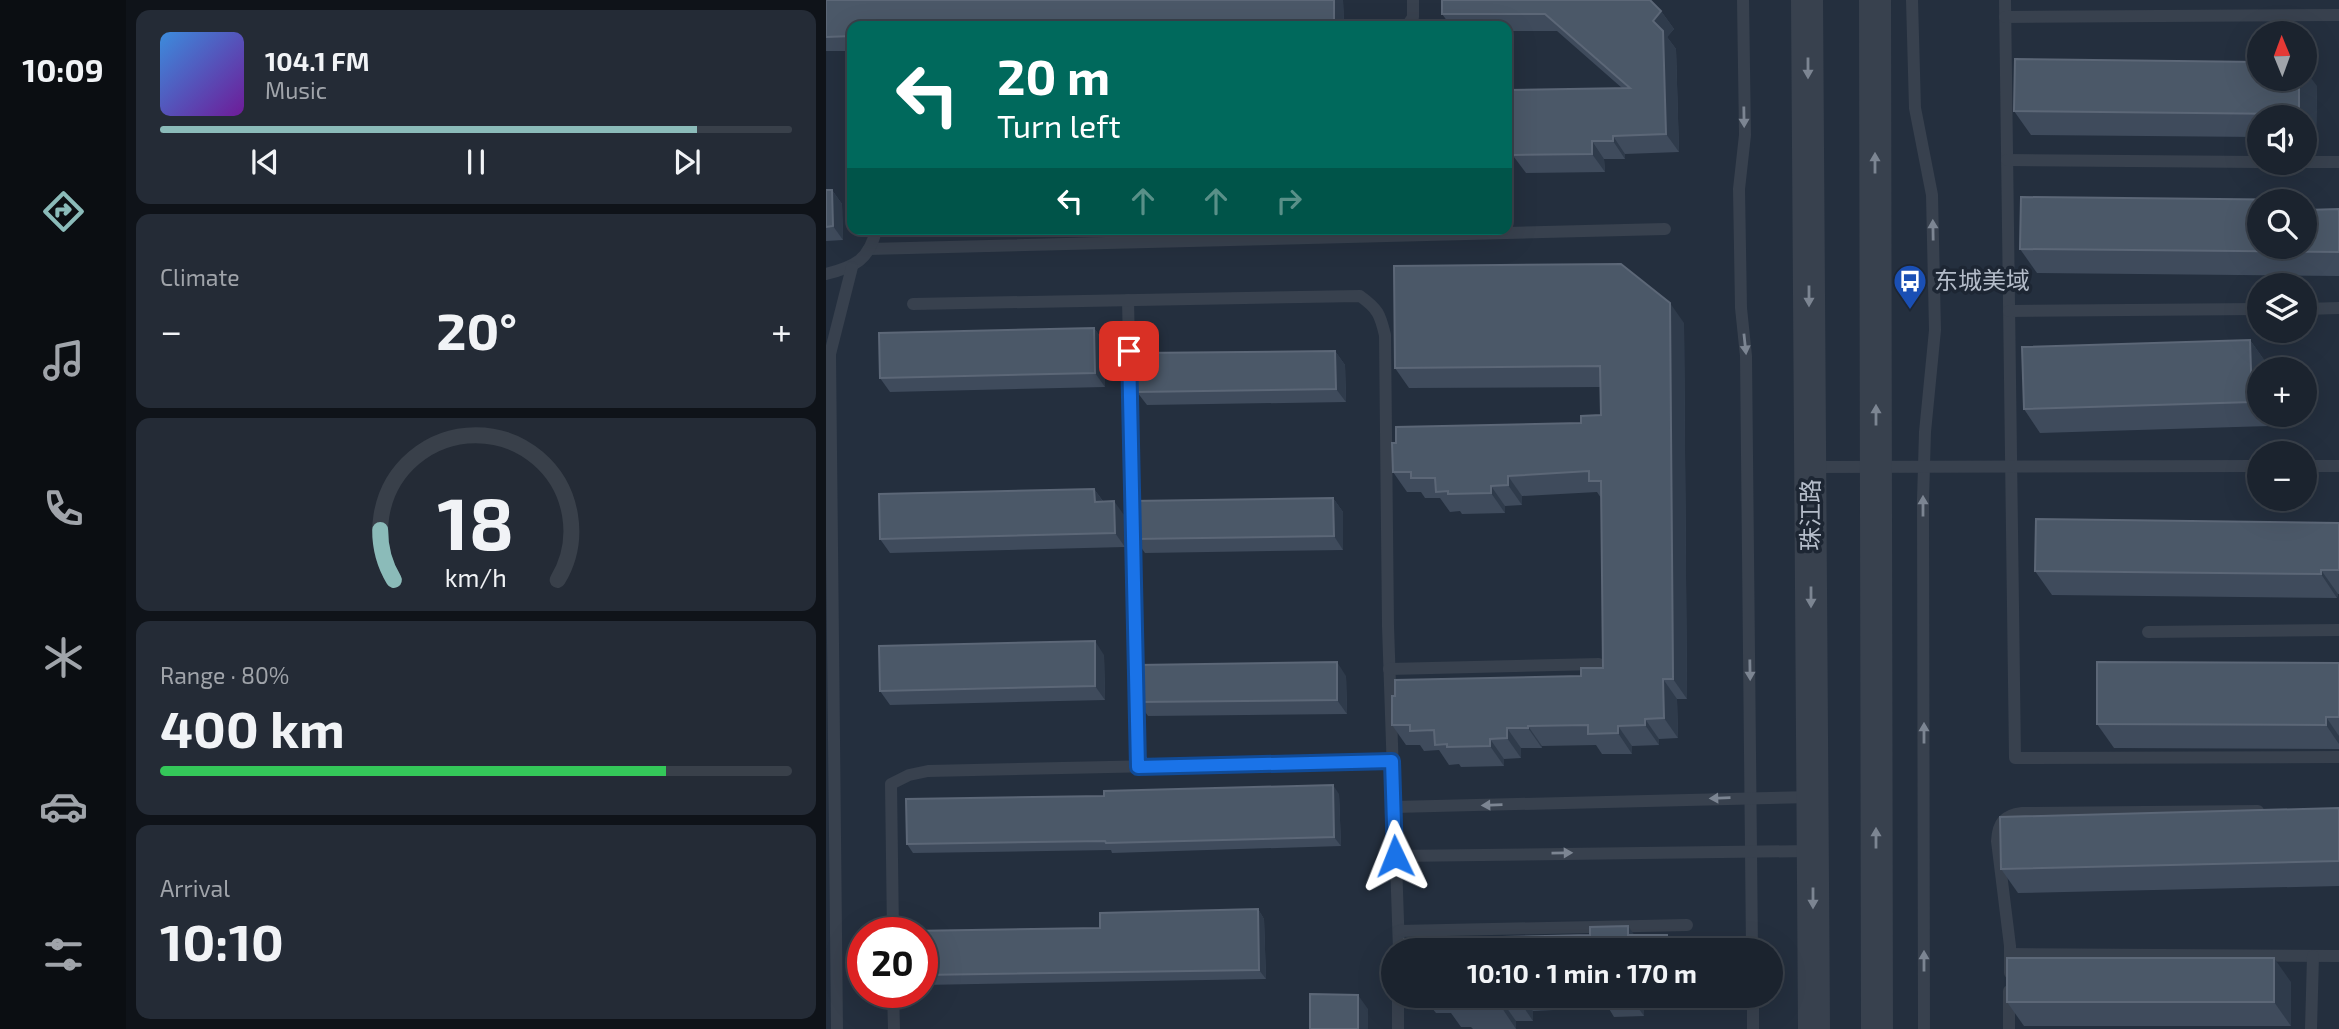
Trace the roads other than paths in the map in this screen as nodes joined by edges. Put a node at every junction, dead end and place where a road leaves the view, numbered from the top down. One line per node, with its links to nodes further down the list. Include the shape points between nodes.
1 (1412, 0): 9 (lane)
2 (1743, 0): 44 (lane, one-way to 44, via 1741,308 1746,356)
3 (1807, 0): 32 (street, 珠江路, one-way to 32)
4 (1875, 0): 33 (street, one-way to 4)
5 (1912, 0): 34 (lane, one-way to 5, via 1935,330 1933,209 1915,108)
6 (2005, 0): 8 (lane)
7 (2339, 15): 8 (lane)
8 (2005, 17): 10 (lane)
9 (1411, 21)
10 (2007, 160): 11 (lane); 26 (lane)
11 (2247, 162)
12 (2317, 162): 13 (lane)
13 (2339, 162)
14 (1665, 229): 15 (lane)
15 (1512, 231)
16 (874, 235): 18 (lane)
17 (1300, 235): 18 (lane)
18 (869, 249): 19 (lane)
19 (852, 267): 20 (lane); 27 (lane, via 830,354)
20 (826, 274)
21 (1128, 300): 22 (lane); 39 (lane, via 1360,296 1375,307 1385,335); 43 (lane)
22 (913, 304)
23 (2339, 308): 25 (lane)
24 (2247, 309): 26 (lane)
25 (2317, 309)
26 (2009, 311): 28 (lane)
27 (828, 455): 35 (lane)
28 (2011, 466): 29 (lane); 34 (lane); 41 (lane, via 2015,758)
29 (2247, 466)
30 (2317, 466): 31 (lane)
31 (2339, 466)
32 (1810, 467): 33 (lane); 45 (street, 珠江路, one-way to 45)
33 (1876, 467): 34 (lane); 68 (street, one-way to 33)
34 (1924, 467): 69 (lane, one-way to 34)
35 (829, 576): 40 (lane)
36 (2339, 630): 37 (lane)
37 (2148, 632)
38 (1599, 664): 39 (lane)
39 (1389, 669): 42 (lane)
40 (830, 738): 51 (lane)
41 (2339, 757)
42 (1392, 761): 43 (lane); 46 (lane)
43 (1138, 767): 52 (lane, via 928,771 891,784)
44 (1751, 797): 45 (lane); 46 (lane, one-way to 46); 48 (lane)
45 (1812, 797): 49 (street, 珠江路)
46 (1394, 807): 50 (lane)
47 (2270, 810): 57 (lane, via 2011,814 1998,828 1997,841)
48 (1751, 850): 49 (lane); 50 (lane, one-way to 48); 56 (lane)
49 (1813, 851): 67 (street, 珠江路, one-way to 67)
50 (1395, 856): 54 (lane)
51 (831, 873): 63 (lane)
52 (893, 917)
53 (1688, 925): 54 (lane)
54 (1399, 931): 55 (lane)
55 (1399, 938)
56 (1752, 938)
57 (2010, 954): 58 (lane); 70 (lane)
58 (2313, 956): 59 (lane); 71 (lane)
59 (2339, 956)
60 (893, 1008): 64 (lane)
61 (1398, 1008): 65 (lane)
62 (1753, 1008): 66 (lane)
63 (833, 1023)
64 (894, 1029)
65 (1398, 1029)
66 (1753, 1029)
67 (1814, 1029)
68 (1877, 1029)
69 (1924, 1029)
70 (2009, 1029)
71 (2311, 1029)

